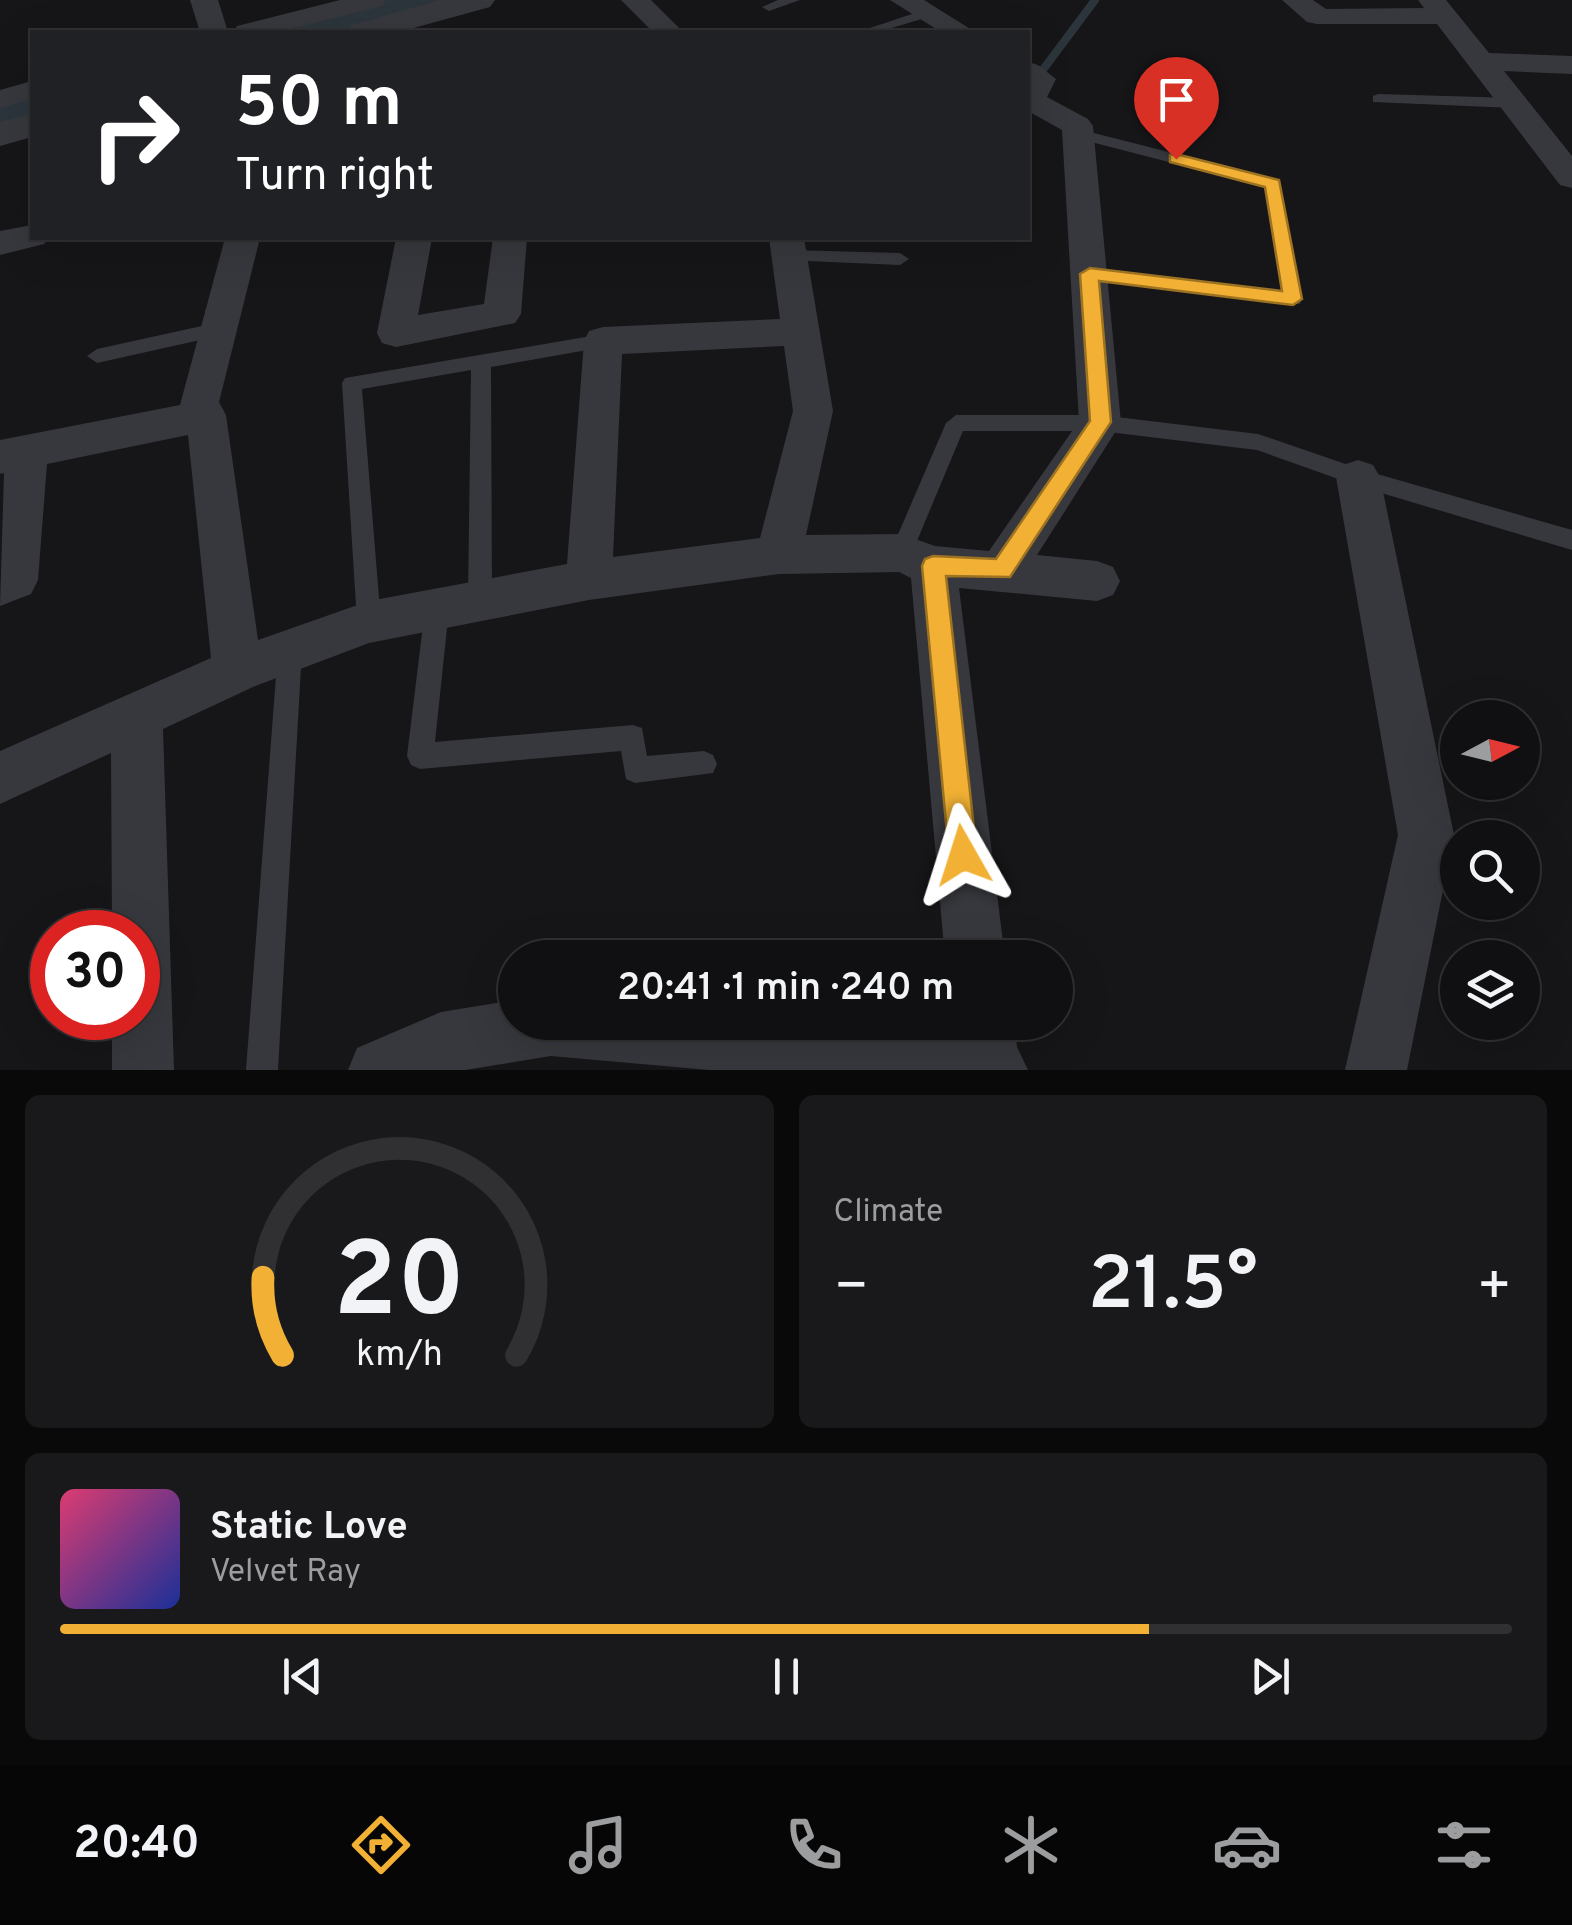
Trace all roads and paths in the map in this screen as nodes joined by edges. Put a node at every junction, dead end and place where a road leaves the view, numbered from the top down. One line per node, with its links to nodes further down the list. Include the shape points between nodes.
1 (204, 0): 10 (street)
2 (372, 0): 11 (street)
3 (478, 0): 12 (street)
4 (636, 0): 13 (street)
5 (794, 0): 8 (lane)
6 (1296, 0): 9 (street, via 1326,18)
7 (916, 6): 14 (lane); 15 (street)
8 (769, 8)
9 (1439, 8): 16 (street)
10 (213, 30)
11 (255, 30)
12 (369, 30)
13 (667, 30)
14 (869, 30)
15 (958, 30)
16 (1483, 62): 17 (street); 22 (street)
17 (1572, 65)
18 (30, 91): 20 (street)
19 (1030, 91): 25 (street, via 1077,126)
20 (0, 99)
21 (1378, 99): 22 (lane)
22 (1514, 103): 26 (street)
23 (30, 126): 24 (street)
24 (0, 134)
25 (1078, 134): 34 (street); 34 (lane, via 1273,184 1293,299)
26 (1572, 178)
27 (30, 236): 31 (street)
28 (242, 240): 35 (street)
29 (414, 240): 30 (street, via 396,333 502,314)
30 (510, 240)
31 (0, 243)
32 (789, 247): 33 (lane); 36 (street)
33 (900, 259)
34 (1090, 274): 41 (street)
35 (220, 329): 38 (lane); 40 (street, via 199,402)
36 (802, 332): 37 (street); 45 (street, via 814,411)
37 (603, 341): 39 (lane); 48 (street)
38 (97, 356)
39 (481, 362): 51 (lane); 52 (lane, via 352,383)
40 (206, 415): 42 (street); 54 (street)
41 (1100, 422): 43 (lane, via 1258,442); 46 (lane, via 956,423); 47 (street)
42 (13, 455): 50 (street, via 15,580)
43 (1358, 476): 44 (lane); 63 (street, via 1426,835)
44 (1572, 540)
45 (778, 556): 46 (street); 48 (street)
46 (917, 559): 47 (street); 58 (street)
47 (1002, 570): 49 (street)
48 (589, 580): 51 (street)
49 (1097, 581)
50 (0, 586)
51 (458, 605): 52 (street); 56 (lane, via 420,756 633,737 635,770)
52 (368, 622): 53 (street)
53 (290, 650): 54 (street); 61 (lane)
54 (237, 670): 55 (street)
55 (137, 716): 57 (street); 60 (street)
56 (704, 764)
57 (0, 778)
58 (972, 940)
59 (980, 1058): 62 (street, via 551,1025 441,1044)
60 (143, 1070)
61 (262, 1070)
62 (379, 1070)
63 (1376, 1070)

